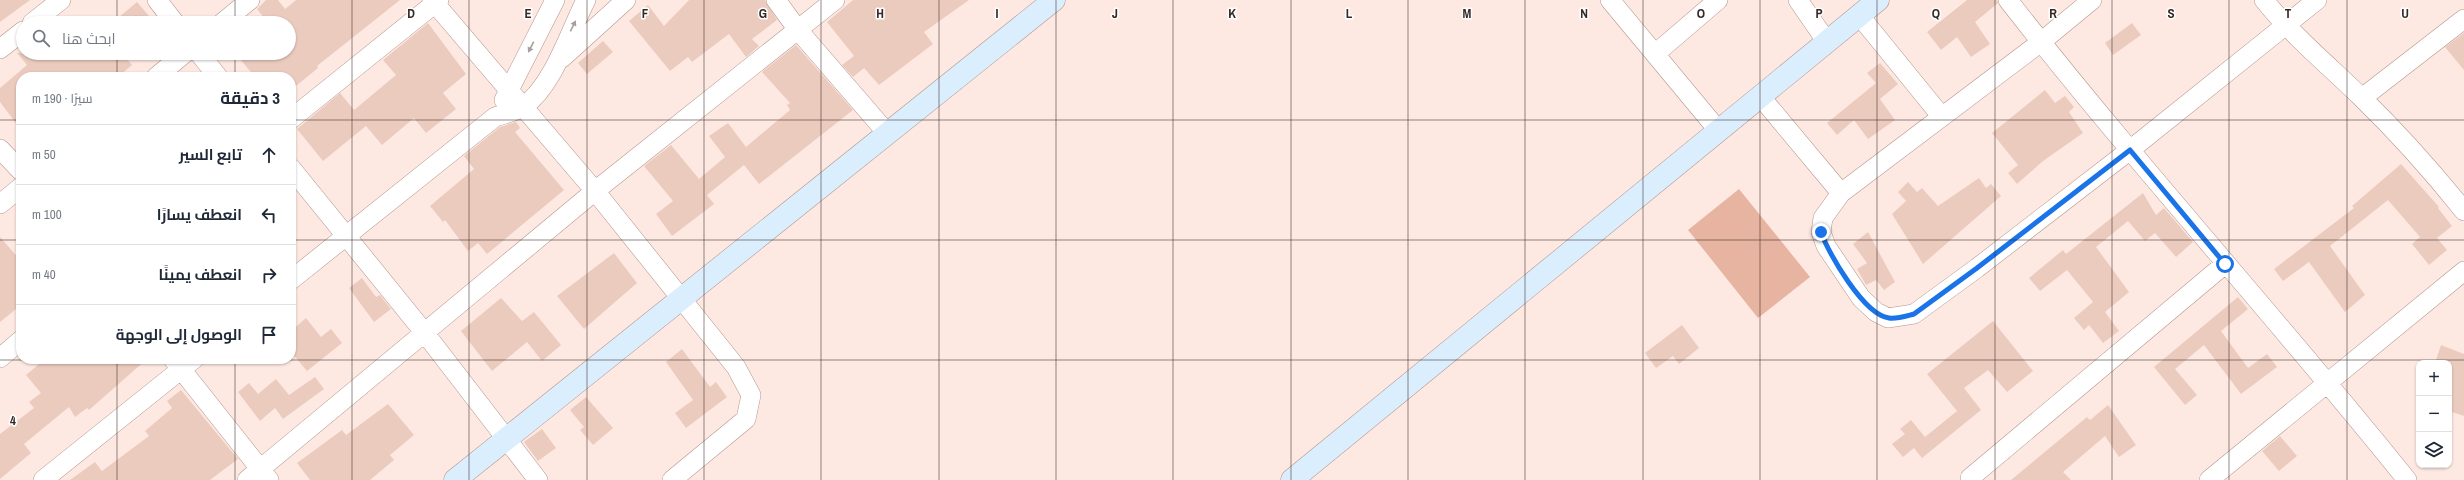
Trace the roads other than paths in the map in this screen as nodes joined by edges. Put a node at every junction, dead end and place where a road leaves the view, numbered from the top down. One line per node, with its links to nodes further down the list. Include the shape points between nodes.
1 (61, 0): 20 (street)
2 (157, 0): 21 (street)
3 (250, 0): 22 (street)
4 (555, 0): 36 (street, one-way to 36)
5 (586, 0): 33 (street, one-way to 5)
6 (626, 0): 33 (street)
7 (776, 0): 25 (street)
8 (835, 0): 25 (street)
9 (1054, 0): 44 (street)
10 (1610, 0): 30 (street)
11 (1718, 0): 30 (street)
12 (1798, 0): 27 (street)
13 (1878, 0): 19 (street)
14 (2008, 0): 28 (street)
15 (2092, 0): 28 (street)
16 (2264, 0): 24 (street)
17 (2317, 0): 24 (street)
18 (436, 1): 36 (street); 40 (street)
19 (1859, 15): 27 (street); 41 (street)
20 (41, 16)
21 (170, 16)
22 (231, 16)
23 (2464, 19): 38 (street)
24 (2284, 25): 38 (street); 46 (street)
25 (798, 30): 44 (street); 50 (street)
26 (16, 36): 29 (street)
27 (1827, 42): 37 (street)
28 (2041, 42): 41 (street); 46 (street)
29 (0, 49)
30 (1655, 54): 43 (street)
31 (177, 60): 34 (street)
32 (205, 60): 35 (street)
33 (555, 66): 39 (street, via 541,88)
34 (162, 72)
35 (214, 72)
36 (509, 90): 39 (street); 42 (street)
37 (1760, 96): 43 (street); 51 (street)
38 (2362, 98): 53 (street, via 2430,170)
39 (524, 106): 42 (street); 50 (street)
40 (296, 115)
41 (1942, 116): 51 (street)
42 (495, 117): 54 (street)
43 (1718, 130): 72 (street)
44 (887, 134): 58 (street)
45 (0, 149): 47 (street)
46 (2130, 150): 51 (street, via 1971,273 1914,314 1901,317 1888,318 1876,312 1861,298 1826,246 1821,232 1823,218); 55 (street)
47 (16, 166)
48 (296, 174): 54 (street)
49 (16, 191): 52 (street)
50 (595, 191): 58 (street); 59 (street)
51 (1841, 193)
52 (0, 204)
53 (2464, 211)
54 (346, 236): 57 (street); 59 (street)
55 (2225, 264): 64 (street); 67 (street)
56 (2464, 271): 64 (street)
57 (296, 276)
58 (682, 299): 65 (street); 71 (street, via 736,368 751,395 746,419)
59 (424, 332): 65 (street); 66 (street)
60 (16, 344): 61 (street)
61 (0, 358)
62 (181, 364): 68 (street)
63 (184, 364): 66 (street)
64 (2327, 381): 73 (street); 74 (street)
65 (506, 440): 69 (street); 70 (street)
66 (259, 476)
67 (1970, 478)
68 (44, 480)
69 (455, 480)
70 (538, 480)
71 (672, 480)
72 (1292, 480)
73 (2209, 480)
74 (2407, 480)

